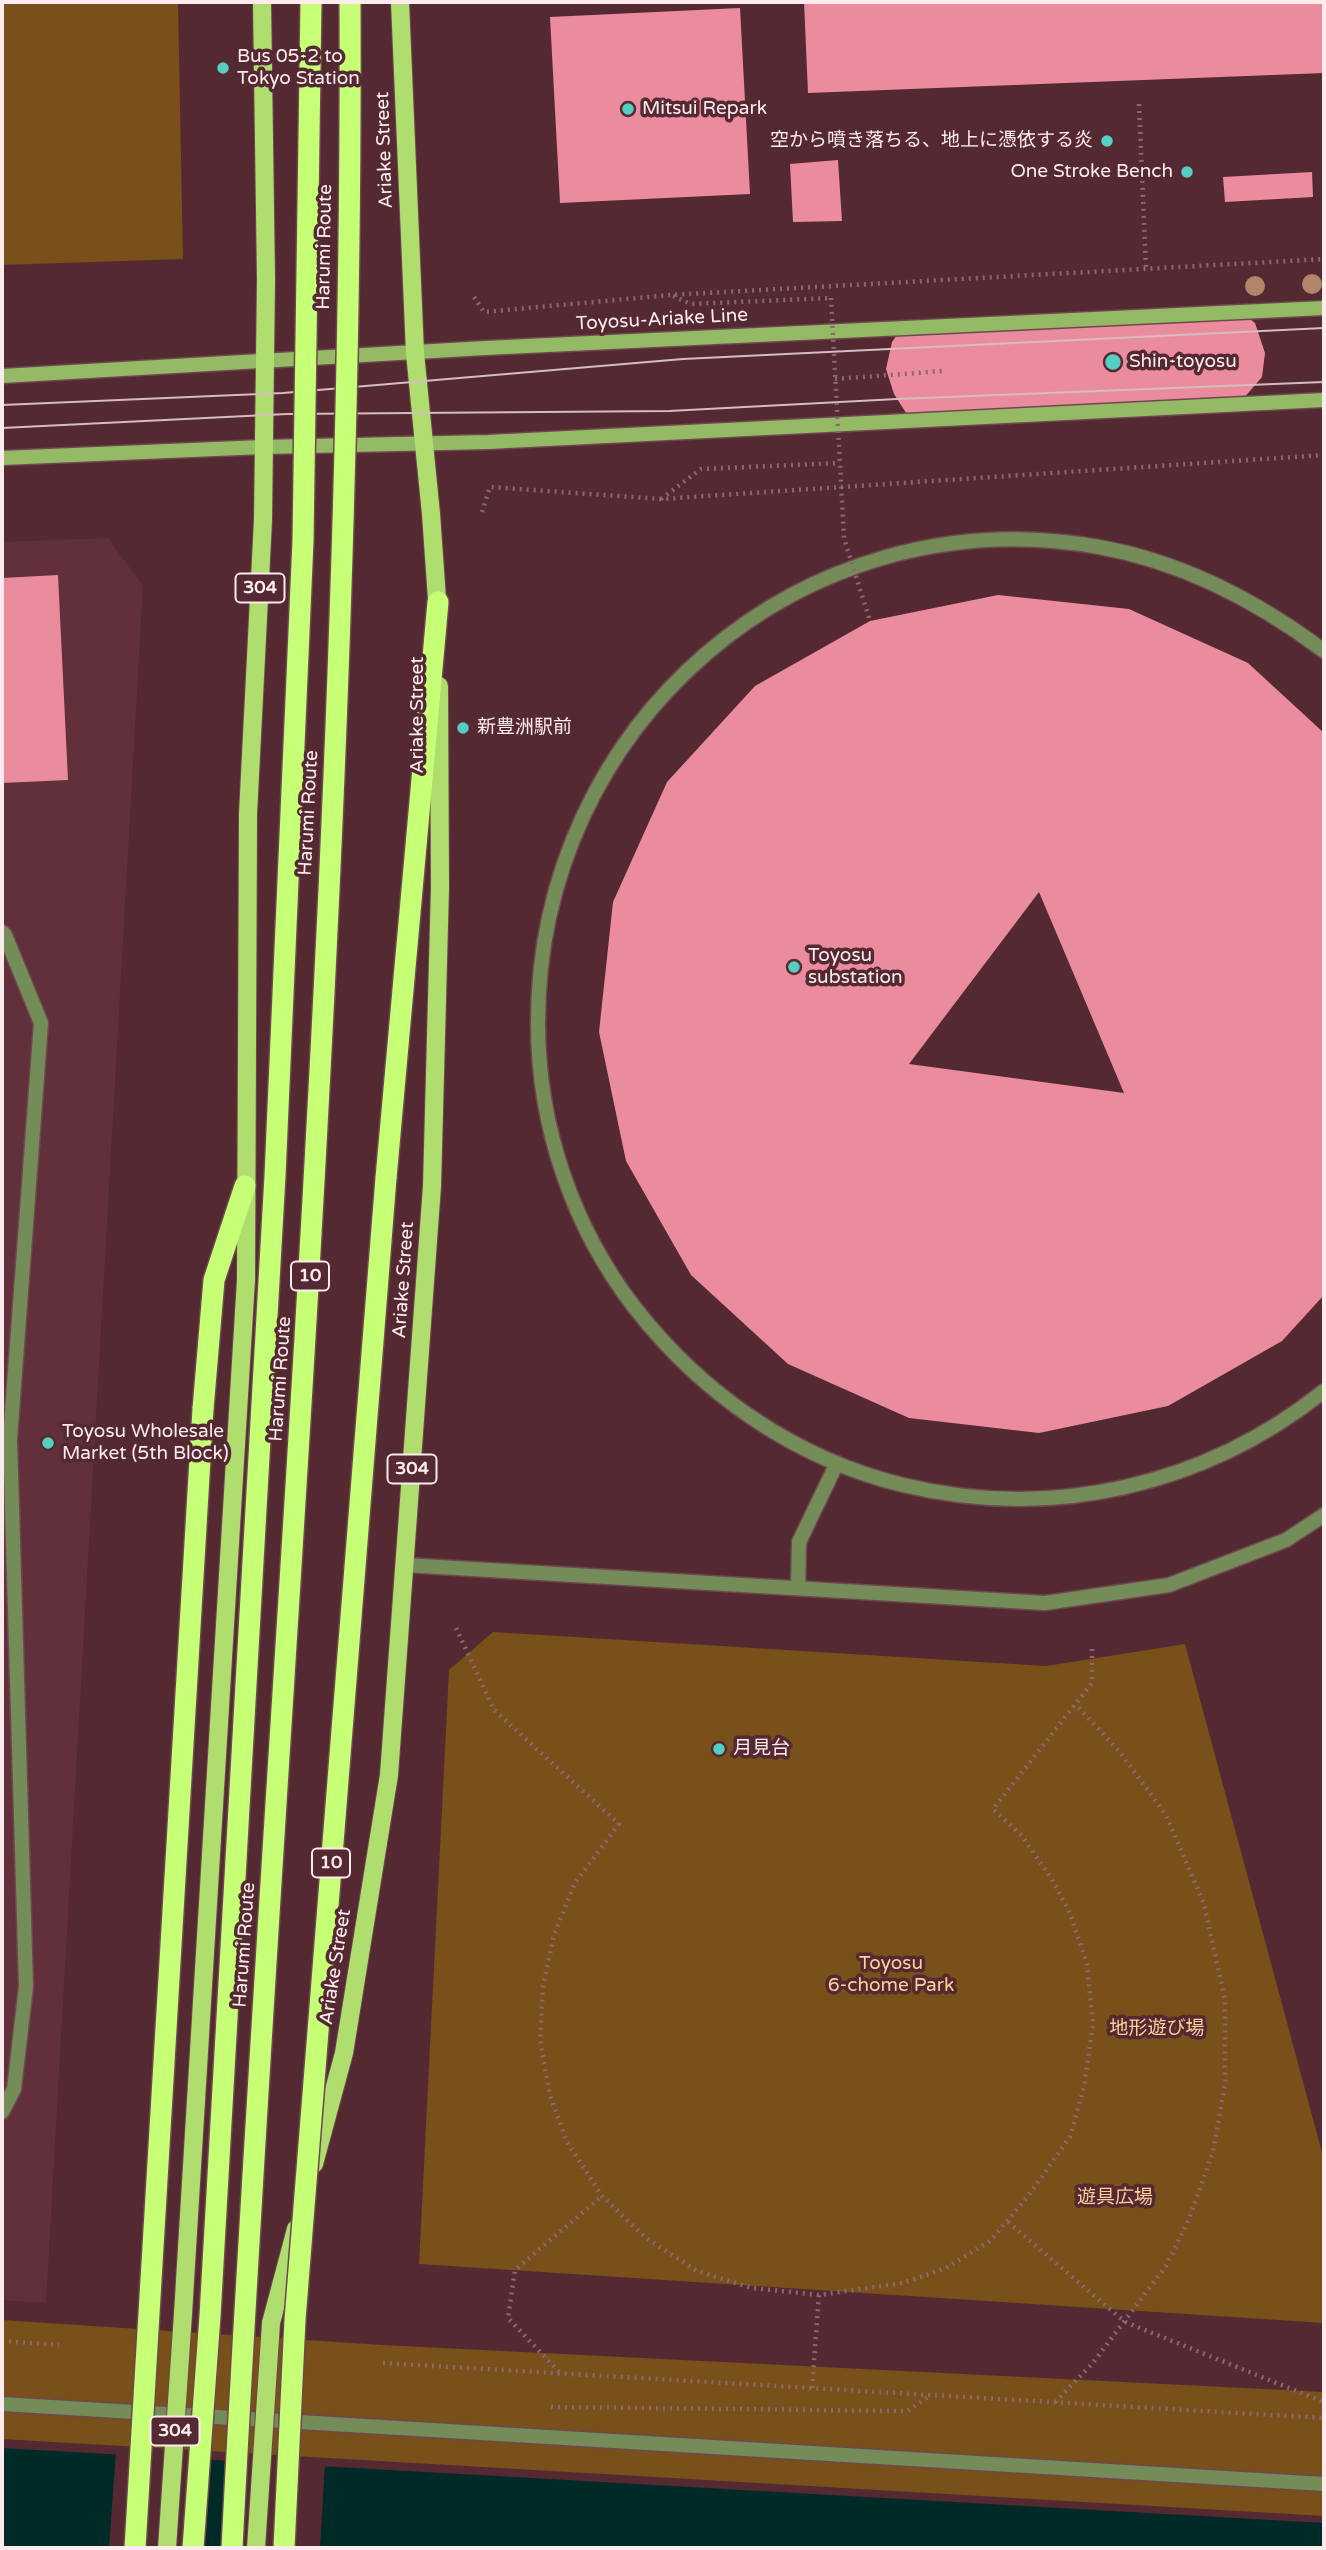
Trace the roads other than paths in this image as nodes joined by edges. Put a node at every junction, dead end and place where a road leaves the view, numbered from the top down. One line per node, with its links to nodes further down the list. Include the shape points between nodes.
1 (262, 2): 7 (main road, 304)
2 (311, 2): 27 (highway, Harumi Route / 10, bridge, via 303,541 276,1135)
3 (350, 2): 28 (highway, Harumi Route / 10, bridge, via 344,540 316,1178)
4 (400, 2): 6 (main road, Ariake Street / 304)
5 (1324, 308): 6 (main road, Toyosu-Ariake Line)
6 (415, 352): 7 (main road, Toyosu-Ariake Line); 10 (main road, Ariake Street / 304)
7 (264, 362): 8 (main road, Toyosu-Ariake Line); 11 (main road, 304)
8 (2, 376)
9 (1324, 400): 10 (main road)
10 (424, 442): 11 (main road); 13 (main road, Ariake Street / 304)
11 (263, 447): 12 (main road); 16 (main road, 304, via 248,814)
12 (2, 458)
13 (438, 602): 20 (main road, Ariake Street / 304, via 440,887 432,1186); 30 (highway, 10, bridge, via 386,1178 295,2320)
14 (1324, 651): 18 (street, via 1227,589 1132,555 1033,540 938,546 832,576 722,640 649,710 597,786 552,898 540,961 540,1073 560,1165 606,1265 627,1298 677,1357 741,1412)
15 (2, 932): 22 (street, via 41,1023 10,1439 26,1986 14,2088)
16 (245, 1186): 25 (highway, bridge, via 214,1280 203,1409); 26 (main road, 304, bridge, via 246,1280)
17 (1324, 1391): 18 (street, via 1273,1428 1206,1462 1100,1493 1030,1500 958,1496 885,1481)
18 (837, 1463): 21 (street, via 799,1542)
19 (1324, 1515): 21 (street, via 1286,1540 1169,1585 1045,1603)
20 (405, 1565): 21 (street); 29 (main road, Ariake Street / 304, bridge, via 389,1774 344,2053 271,2323)
21 (798, 1588)
22 (2, 2112)
23 (2, 2403): 24 (street)
24 (1324, 2484)
25 (135, 2548)
26 (167, 2548)
27 (193, 2548)
28 (232, 2548)
29 (256, 2548)
30 (284, 2548)

